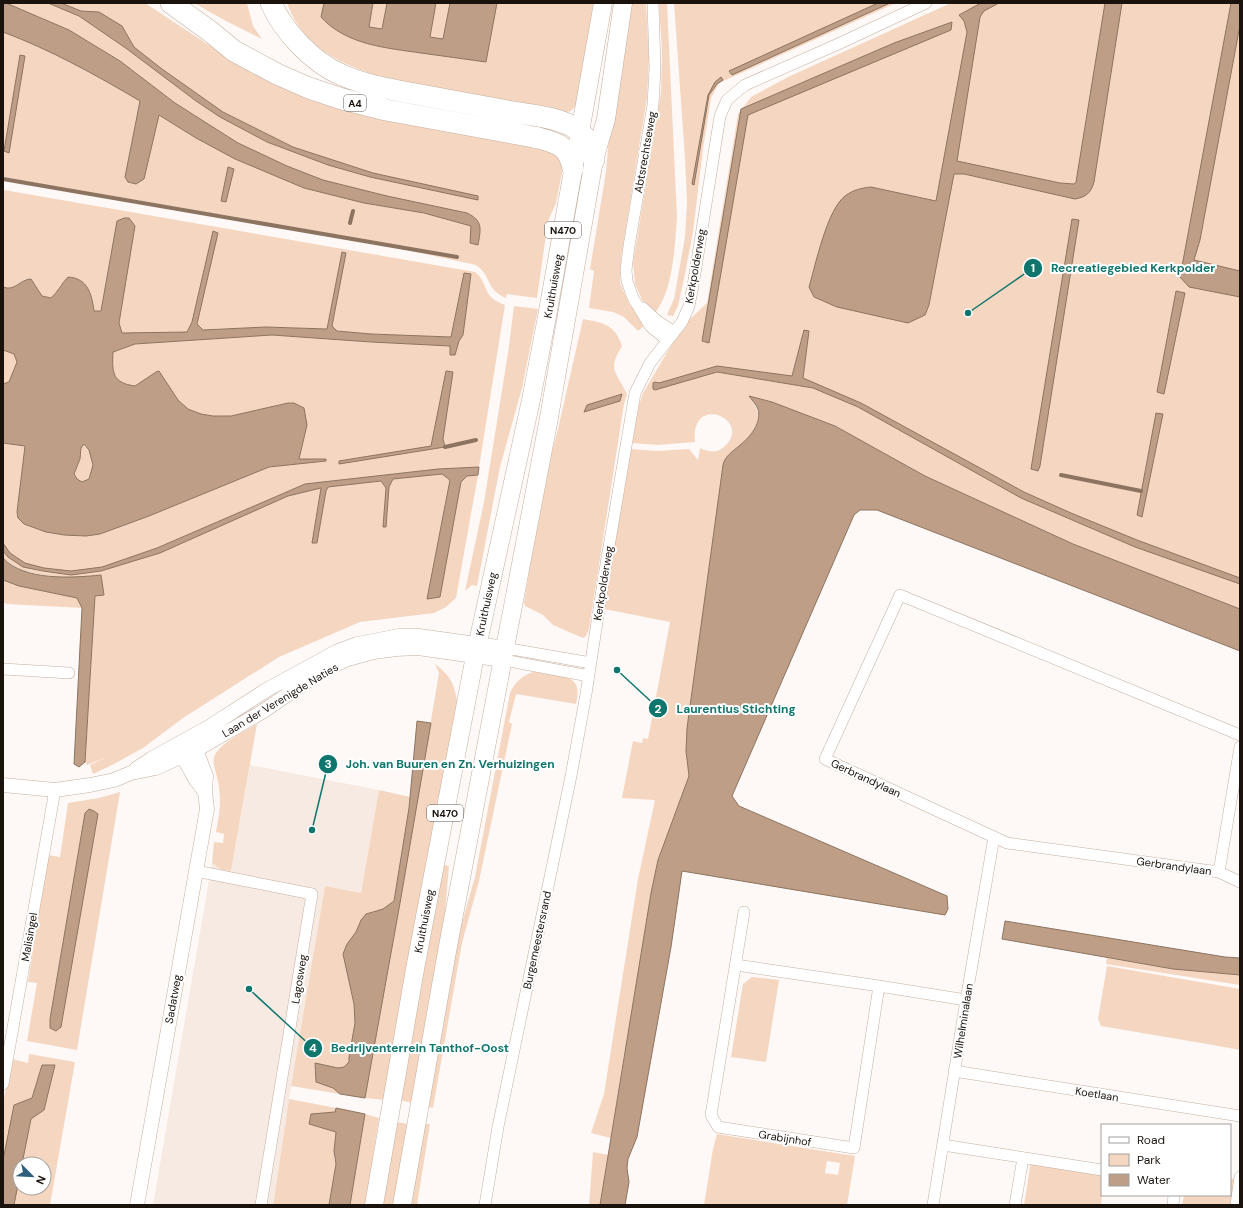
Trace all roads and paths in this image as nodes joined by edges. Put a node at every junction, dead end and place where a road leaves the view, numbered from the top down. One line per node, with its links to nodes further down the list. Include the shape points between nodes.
1 (171, 3): 9 (highway, A4, via 234,51 309,88 386,110 554,142 567,152)
2 (271, 3): 7 (highway, A4, via 289,34 312,56 340,75 392,90 538,116 565,123)
3 (603, 3): 7 (main road, Kruithuisweg / N470)
4 (623, 3): 8 (main road, Kruithuisweg / N470, via 606,119)
5 (653, 3): 10 (street, Abtsrechtseweg, via 653,105 626,270 632,298 650,326)
6 (926, 3): 10 (street, Kerkpolderweg, via 745,84 727,100 720,116 694,286 682,322)
7 (580, 132): 8 (highway, A4, via 588,141); 9 (main road, Kruithuisweg / N470)
8 (594, 160): 12 (main road, Kruithuisweg / N470, via 566,325)
9 (574, 168): 11 (main road, Kruithuisweg / N470, via 531,400)
10 (671, 336): 13 (street, Kerkpolderweg, via 650,363 635,393)
11 (476, 650): 12 (street, Laan der Verenigde Naties); 18 (street, Laan der Verenigde Naties, via 419,636 398,636 357,644 338,651 294,675); 43 (main road, Kruithuisweg / N470, via 415,969)
12 (504, 654): 13 (street); 16 (street); 44 (main road, Kruithuisweg / N470)
13 (591, 662): 16 (street, Kerkpolderweg)
14 (3, 669): 15 (street)
15 (69, 673)
16 (588, 676): 45 (street, Burgemeestersrand, via 571,776 498,1127)
17 (1240, 735): 25 (street, Gerbrandylaan, via 900,595 825,759)
18 (191, 746): 20 (street); 21 (street, Laan der Verenigde Naties, via 151,759); 24 (street, Sadatweg, via 206,776)
19 (1240, 747): 27 (street, Gerbrandylaan)
20 (183, 757): 21 (street, via 156,768); 24 (street)
21 (131, 773): 23 (street, via 114,780)
22 (3, 785): 23 (street)
23 (55, 790): 33 (street, Malisingel)
24 (205, 792): 26 (street, Sadatweg, via 207,809)
25 (994, 837): 27 (street, Gerbrandylaan, via 1007,843); 32 (street, Wilhelminalaan)
26 (196, 871): 41 (street, Sadatweg); 42 (street, Lagosweg, via 312,894)
27 (1219, 872): 28 (street)
28 (1240, 882)
29 (744, 912): 30 (street, Grabijnhof)
30 (736, 965): 31 (street); 31 (street, Grabijnhof, via 711,1115 718,1127 854,1148)
31 (879, 986): 32 (street)
32 (966, 1000): 34 (street, Wilhelminalaan)
33 (7, 1043): 35 (street, Malisingel)
34 (954, 1071): 36 (street, Koetlaan); 37 (street, Wilhelminalaan)
35 (3, 1084)
36 (1240, 1116)
37 (943, 1145): 38 (street); 46 (street, Wilhelminalaan)
38 (1023, 1158): 39 (street); 47 (street)
39 (1101, 1170)
40 (1240, 1177): 48 (street)
41 (137, 1205)
42 (261, 1205)
43 (374, 1205)
44 (402, 1205)
45 (485, 1205)
46 (933, 1205)
47 (1015, 1205)
48 (1236, 1205)

